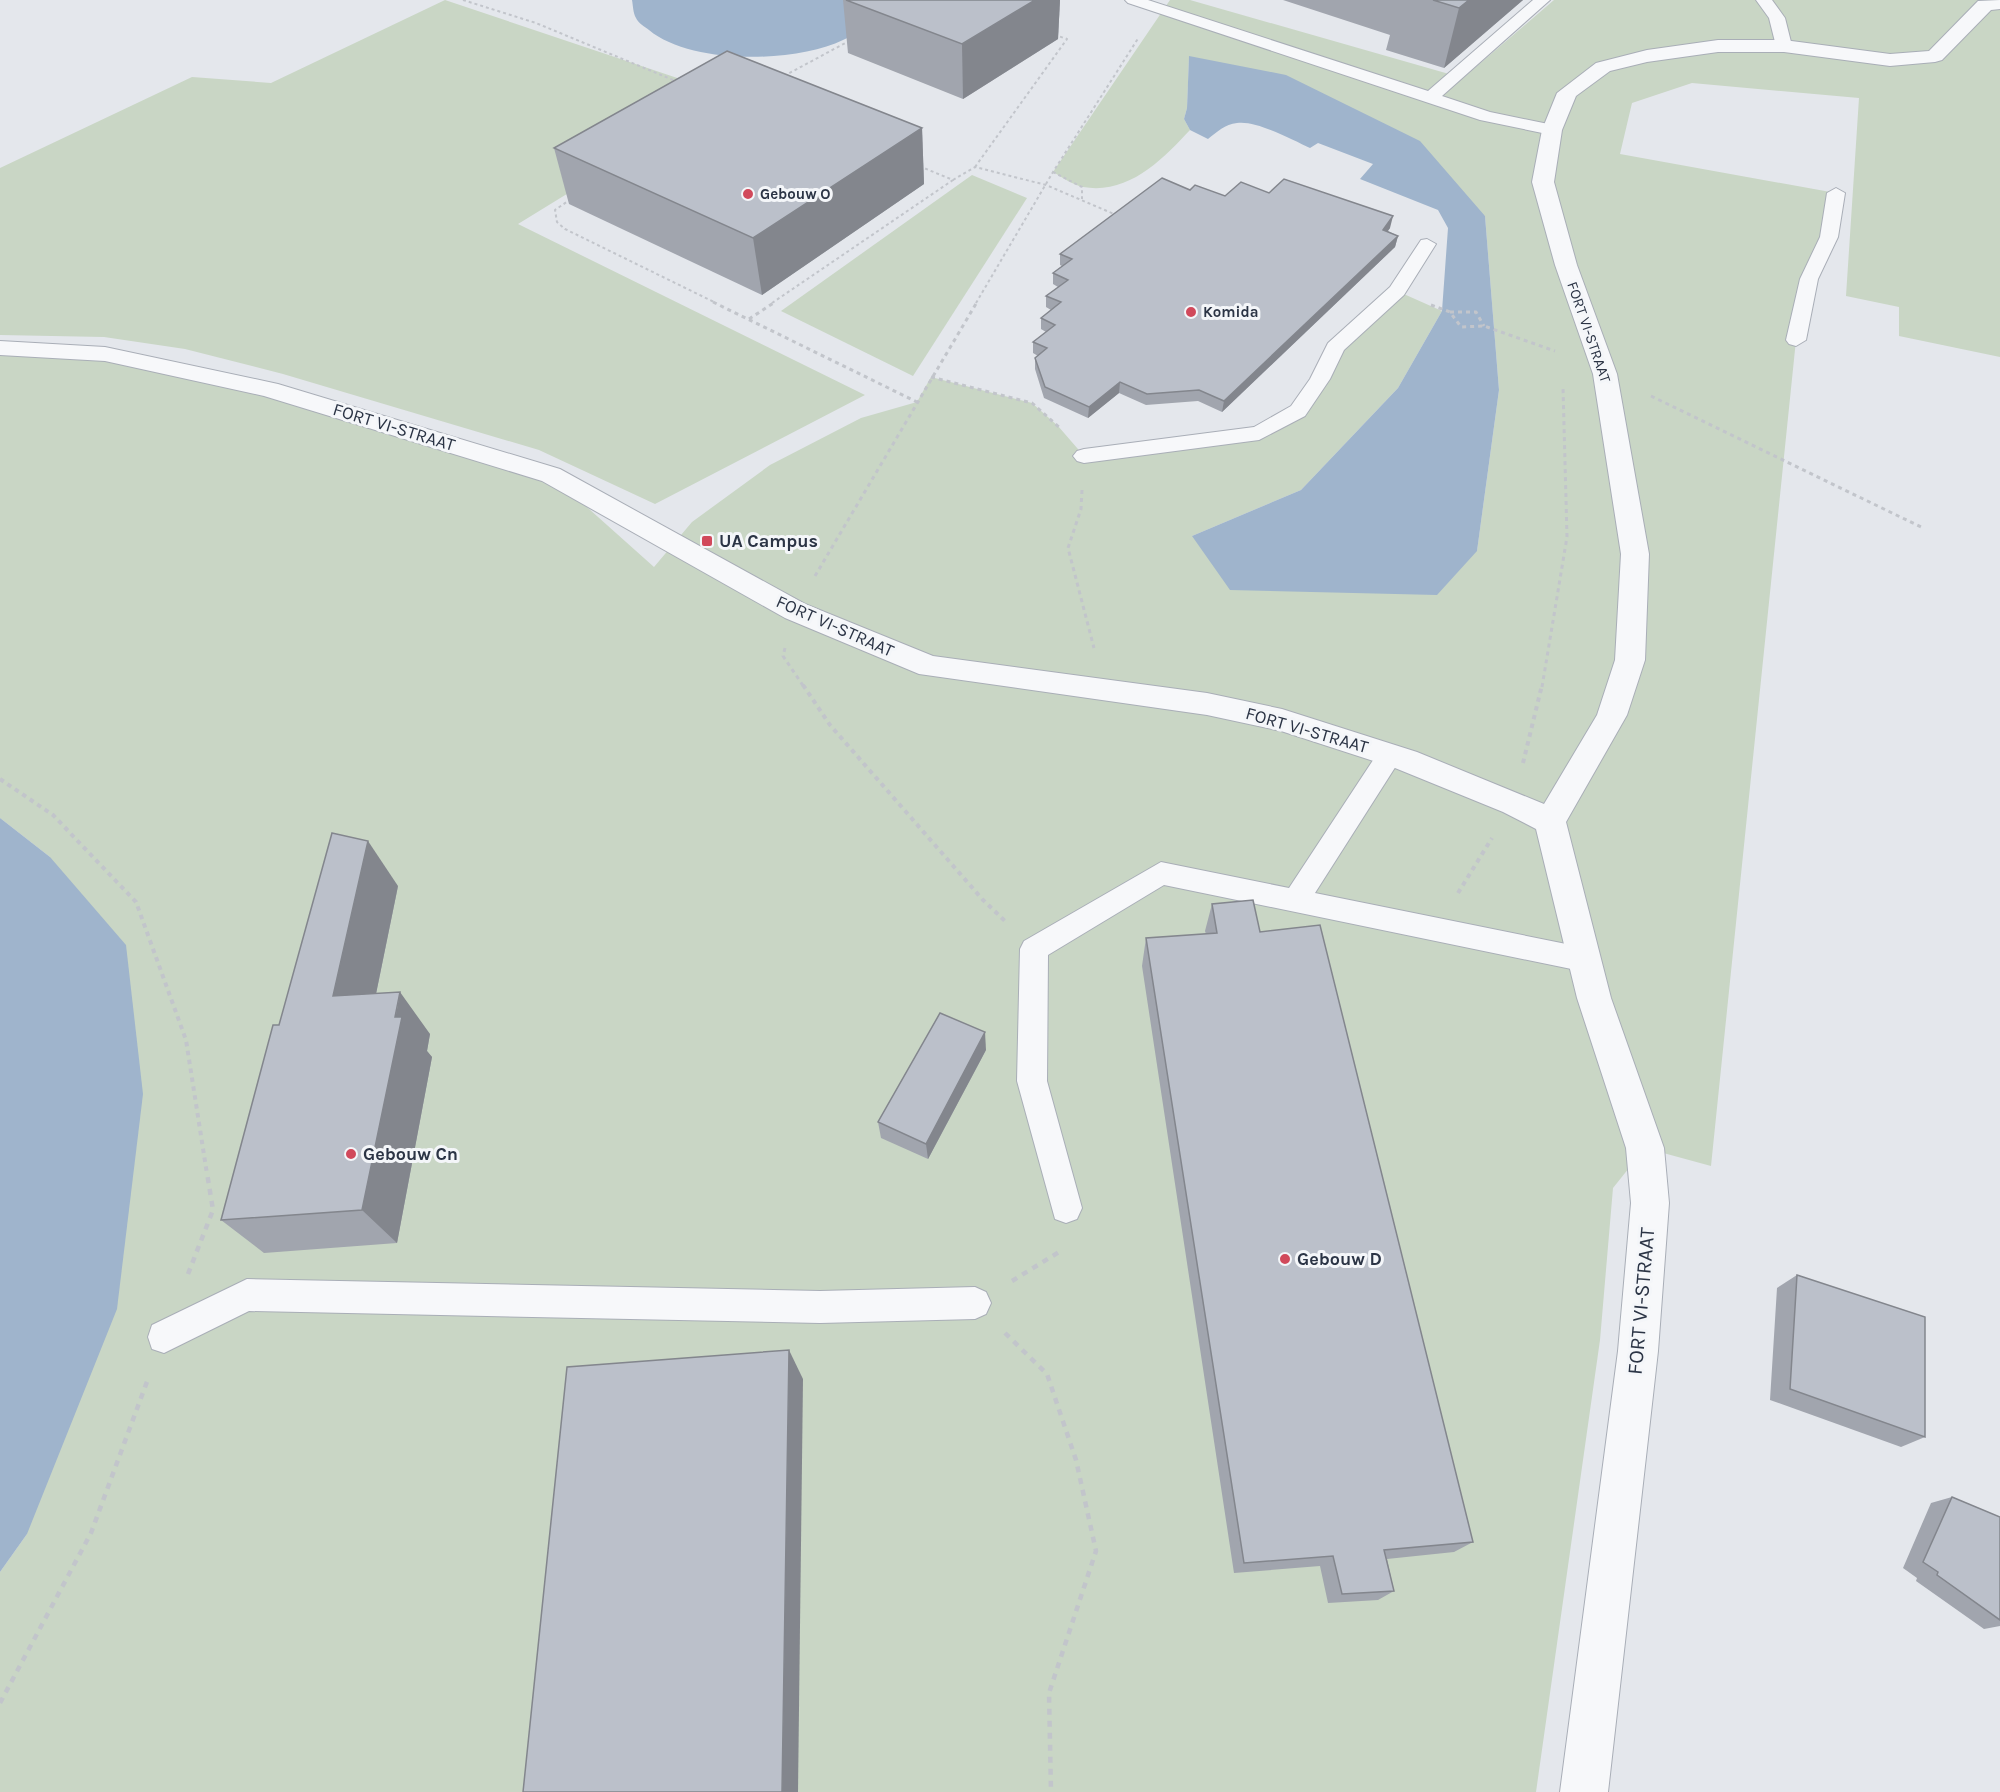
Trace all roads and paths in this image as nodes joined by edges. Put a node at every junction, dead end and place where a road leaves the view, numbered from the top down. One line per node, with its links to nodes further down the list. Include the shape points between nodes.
1 (463, 0): 11 (path, via 536,23)
2 (1133, 0): 6 (lane)
3 (1542, 0): 12 (lane)
4 (1764, 0): 9 (lane, via 1777,18)
5 (2000, 3): 9 (street, FORT VI-STRAAT, via 1985,5 1935,56 1890,60)
6 (1157, 8): 12 (lane); 16 (path)
7 (1046, 32): 15 (path, via 1067,39)
8 (854, 39): 10 (path)
9 (1784, 46): 13 (street, FORT VI-STRAAT, via 1718,46 1647,56 1604,67 1567,93)
10 (781, 78)
11 (684, 85)
12 (1431, 98): 13 (lane, via 1486,116)
13 (1552, 130): 31 (street, FORT VI-STRAAT, via 1543,182 1566,265)
14 (910, 162): 17 (path)
15 (975, 167): 17 (path); 18 (path)
16 (1053, 172): 18 (path); 21 (path, via 1082,187)
17 (953, 180): 26 (path)
18 (1046, 185): 21 (path); 32 (path)
19 (1836, 193): 28 (lane, via 1829,237 1809,279)
20 (576, 196): 26 (path, via 555,210 557,222 565,229)
21 (1082, 199): 22 (path)
22 (1114, 214)
23 (1427, 244): 24 (lane)
24 (1397, 291): 25 (path); 35 (lane, via 1335,347 1320,379 1298,411 1259,433)
25 (1450, 312): 27 (path, via 1461,327); 27 (path, via 1476,312)
26 (749, 319): 34 (path)
27 (1484, 326): 29 (path, via 1556,352)
28 (1796, 340)
29 (1552, 341)
30 (0, 348): 37 (street, FORT VI-STRAAT, via 105,354 269,389 551,475)
31 (1605, 374): 36 (path); 42 (street, FORT VI-STRAAT, via 1635,554 1630,660 1612,715)
32 (931, 377): 34 (path); 35 (path, via 1032,403)
33 (1563, 385): 41 (path, via 1567,537 1543,681)
34 (917, 402): 37 (path)
35 (1084, 456): 38 (path, via 1081,509 1068,548 1097,658)
36 (1921, 527)
37 (795, 611): 38 (street, FORT VI-STRAAT, via 929,666); 45 (path, via 783,656 830,725 983,900)
38 (1092, 687): 39 (street, FORT VI-STRAAT, via 1282,720)
39 (1390, 755): 41 (street, FORT VI-STRAAT); 43 (lane)
40 (0, 779): 49 (path, via 53,815 136,902 186,1040 213,1210)
41 (1514, 803): 42 (street, FORT VI-STRAAT); 44 (path)
42 (1550, 821): 46 (street, FORT VI-STRAAT)
43 (1295, 902): 44 (lane); 45 (lane, via 1161,873)
44 (1436, 930): 46 (lane)
45 (1034, 949): 47 (lane, via 1032,1081)
46 (1586, 960): 52 (street, FORT VI-STRAAT, via 1594,998 1645,1148 1650,1203 1638,1351)
47 (1066, 1208): 48 (path, via 1064,1249)
48 (975, 1303): 49 (lane, via 820,1307 247,1295); 51 (path, via 1047,1374 1076,1460 1096,1551 1049,1693)
49 (164, 1337): 50 (path, via 91,1533)
50 (0, 1702)
51 (1051, 1792)
52 (1584, 1792)

